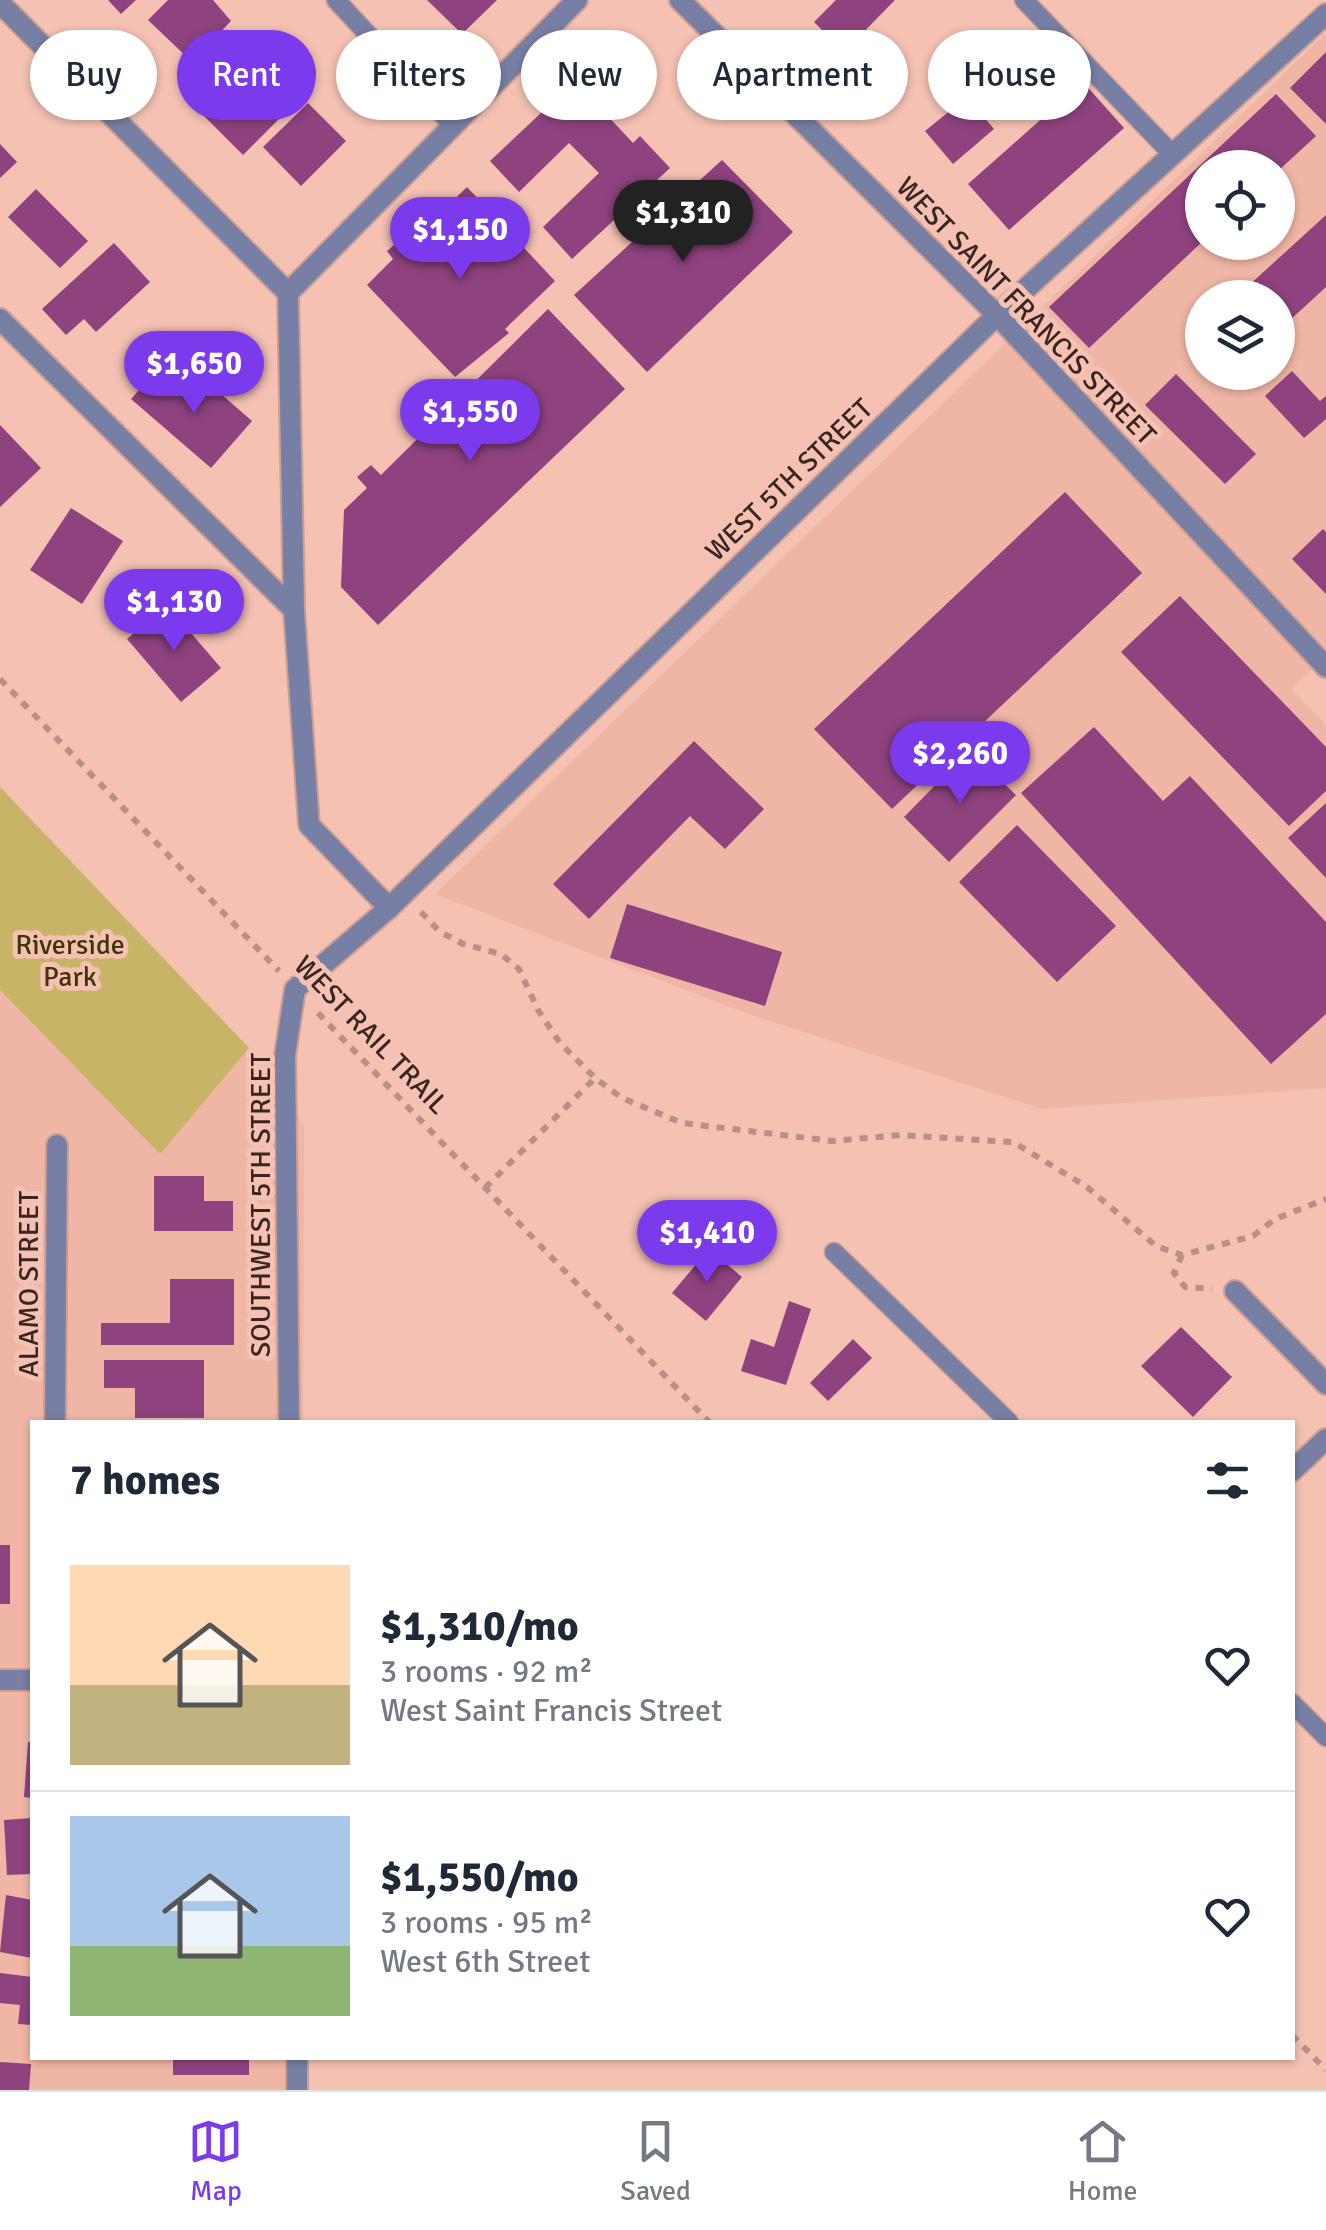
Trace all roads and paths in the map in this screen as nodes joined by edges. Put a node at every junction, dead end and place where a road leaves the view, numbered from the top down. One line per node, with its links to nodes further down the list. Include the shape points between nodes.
1 (336, 0): 7 (lane)
2 (576, 0): 7 (street)
3 (680, 0): 10 (street, WEST SAINT FRANCIS STREET)
4 (1024, 0): 8 (lane)
5 (0, 3): 9 (street)
6 (1326, 14): 8 (street, WEST 5TH STREET)
7 (452, 126): 9 (street)
8 (1173, 155): 10 (street, WEST 5TH STREET)
9 (288, 293): 12 (street)
10 (997, 315): 13 (street, WEST SAINT FRANCIS STREET); 15 (street, WEST 5TH STREET)
11 (0, 319): 12 (street)
12 (294, 610): 16 (street, via 309,824)
13 (1326, 666)
14 (0, 679): 17 (path, WEST RAIL TRAIL)
15 (406, 891): 16 (street, WEST 5TH STREET); 18 (path, via 440,932 501,954 520,969 560,1043)
16 (389, 908): 17 (street, WEST 5TH STREET)
17 (295, 988): 20 (path, WEST RAIL TRAIL); 27 (street, SOUTHWEST 5TH STREET, via 285,1055)
18 (595, 1078): 20 (path); 23 (path, via 622,1098 682,1123 832,1141 901,1135 1013,1142 1087,1186 1156,1246)
19 (57, 1145): 26 (street, ALAMO STREET)
20 (486, 1188): 28 (path, WEST RAIL TRAIL)
21 (1326, 1199): 23 (path, via 1275,1219 1253,1236)
22 (834, 1252): 29 (lane)
23 (1182, 1256): 24 (path, via 1174,1273 1186,1287)
24 (1234, 1291): 25 (street)
25 (1326, 1384)
26 (55, 1420)
27 (290, 1420)
28 (707, 1420)
29 (1007, 1420)
30 (1326, 1439): 31 (street)
31 (1295, 1468)
32 (0, 1680): 33 (street)
33 (30, 1680)
34 (1295, 1706): 35 (lane)
35 (1326, 1737)
36 (1295, 2037): 38 (path)
37 (297, 2060): 39 (street)
38 (1326, 2070)
39 (298, 2090)

